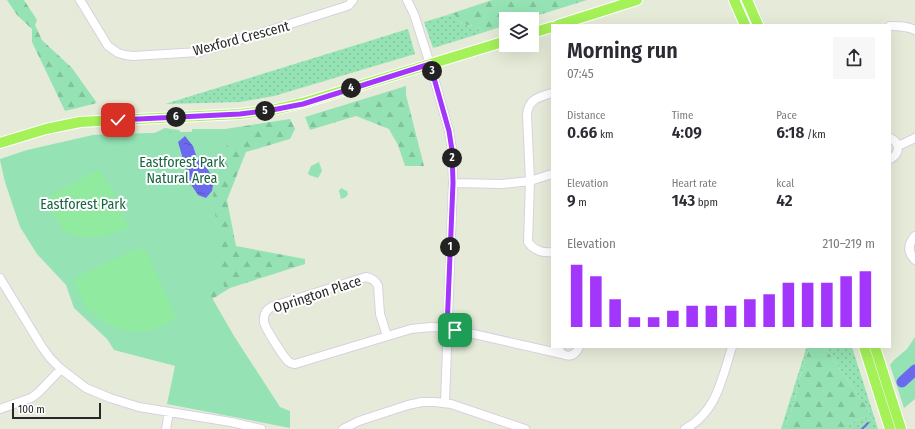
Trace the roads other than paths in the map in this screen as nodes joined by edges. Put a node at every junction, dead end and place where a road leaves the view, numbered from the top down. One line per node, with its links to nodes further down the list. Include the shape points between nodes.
1 (80, 0): 2 (street, Wexford Crescent, via 108,46 118,53 133,56 199,52 344,7)
2 (353, 0)
3 (407, 0): 15 (street)
4 (636, 0): 7 (main road)
5 (734, 0): 8 (main road)
6 (747, 0): 9 (main road)
7 (561, 24)
8 (745, 24)
9 (758, 24)
10 (891, 26): 12 (street, via 910,27)
11 (551, 27): 13 (main road)
12 (915, 30)
13 (539, 31)
14 (499, 43): 15 (main road)
15 (430, 64): 19 (main road, via 303,104 272,110 80,122); 24 (street, via 449,131)
16 (551, 94): 23 (street, via 536,98 528,108)
17 (915, 138): 20 (street)
18 (891, 139): 20 (street)
19 (0, 143)
20 (898, 146): 21 (street, via 898,152)
21 (891, 158)
22 (551, 174): 23 (street)
23 (530, 181): 24 (street, via 502,184); 26 (street, via 528,242 537,250)
24 (453, 183): 29 (street)
25 (915, 236): 27 (street, via 910,242 909,250)
26 (551, 252)
27 (915, 260)
28 (0, 278): 36 (street, via 42,346)
29 (447, 328): 30 (street, Oprington Place, via 411,329); 35 (street, Oprington Place); 37 (street)
30 (387, 336): 30 (street, Oprington Place, via 380,314 378,286 366,277 273,306 269,308 264,321 283,354 295,364)
31 (578, 348): 35 (street, via 572,355)
32 (732, 348): 44 (street, via 714,401 700,418)
33 (864, 348): 45 (main road)
34 (875, 348): 46 (main road)
35 (560, 350)
36 (61, 369): 38 (street, via 38,393); 39 (street, via 86,388 110,398 139,407)
37 (445, 403): 42 (street, via 422,402 408,405 359,421); 43 (street)
38 (0, 409)
39 (169, 412): 40 (street); 41 (street)
40 (166, 429)
41 (261, 429)
42 (344, 429)
43 (526, 429)
44 (685, 429)
45 (890, 429)
46 (901, 429)

